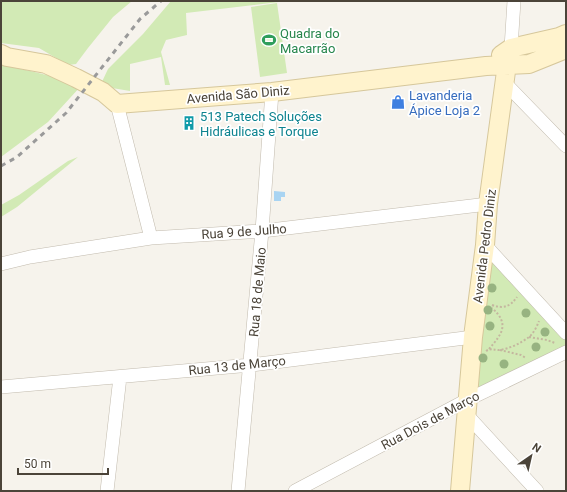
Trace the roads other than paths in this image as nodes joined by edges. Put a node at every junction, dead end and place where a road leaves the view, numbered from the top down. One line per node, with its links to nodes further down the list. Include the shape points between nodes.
1 (514, 1): 5 (street, Avenida Pedro Diniz)
2 (566, 34): 5 (street, Avenida São Diniz)
3 (566, 49): 5 (street, via 529,64)
4 (1, 54): 8 (street, via 46,64 103,92)
5 (509, 56): 6 (street, Avenida Pedro Diniz); 7 (street, Avenida São Diniz, via 486,66)
6 (506, 83): 9 (street); 10 (street, Avenida Pedro Diniz)
7 (272, 92): 8 (street, Avenida São Diniz); 11 (street, Rua 18 de Maio)
8 (117, 104): 12 (street)
9 (566, 146)
10 (488, 204): 11 (street, Rua 9 de Julho); 13 (street, Avenida Pedro Diniz)
11 (262, 231): 12 (street, Rua 9 de Julho); 18 (street, Rua 18 de Maio)
12 (151, 238): 14 (street, Rua 9 de Julho)
13 (485, 246): 15 (street); 16 (street, Avenida Pedro Diniz)
14 (1, 264)
15 (566, 333)
16 (472, 337): 18 (street, Rua 13 de Março); 21 (street, Avenida Pedro Diniz)
17 (562, 348): 21 (street, Rua Dois de Março)
18 (251, 365): 19 (street, Rua 13 de Março); 23 (street, Rua 18 de Maio)
19 (120, 377): 20 (street, Rua 13 de Março); 22 (street)
20 (1, 387)
21 (467, 407): 24 (street, Rua Dois de Março); 25 (street, Avenida Pedro Diniz); 26 (street)
22 (107, 491)
23 (238, 491)
24 (295, 491)
25 (460, 491)
26 (537, 491)

